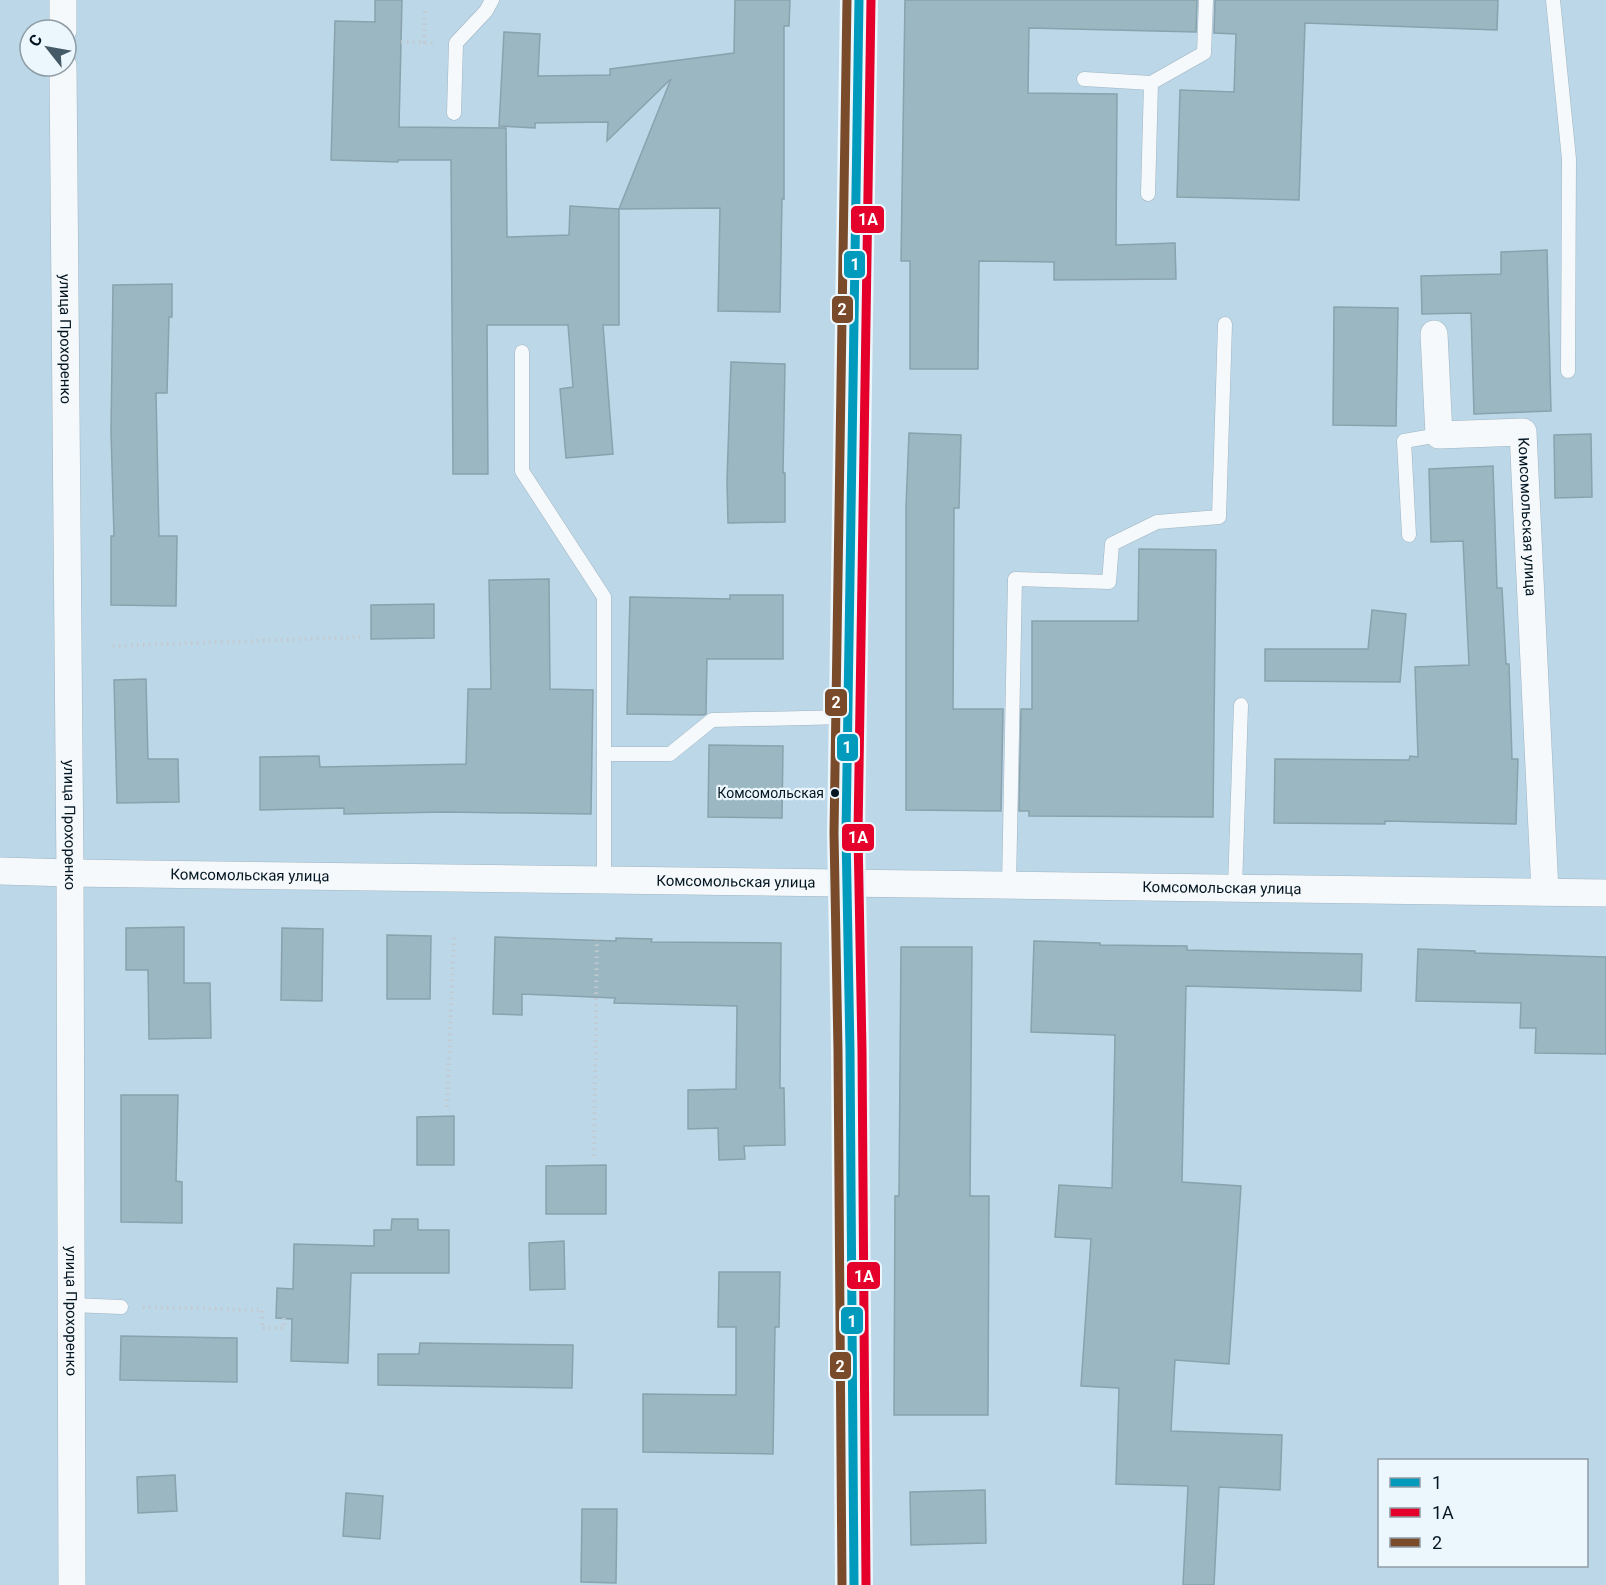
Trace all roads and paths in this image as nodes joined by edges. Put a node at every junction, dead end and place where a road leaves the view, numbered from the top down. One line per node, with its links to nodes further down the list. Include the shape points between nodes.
1 (63, 0): 7 (street)
2 (492, 0): 14 (lane, via 456,44)
3 (860, 0): 25 (main road)
4 (1206, 0): 13 (lane, via 1204,53)
5 (1553, 0): 19 (lane, via 1569,159)
6 (425, 9): 10 (path)
7 (63, 18)
8 (401, 42): 9 (path)
9 (418, 42)
10 (424, 43)
11 (63, 78): 28 (street, улица Прохоренко)
12 (1084, 79): 13 (lane)
13 (1150, 83): 15 (lane)
14 (454, 113)
15 (1148, 194)
16 (1225, 324): 31 (lane, via 1218,517 1157,522 1112,544 1109,582 1015,579)
17 (1434, 334): 20 (street)
18 (522, 352): 26 (lane, via 522,471 604,597)
19 (1569, 371)
20 (1439, 435): 21 (lane, via 1404,441); 33 (street, Комсомольская улица, via 1522,432)
21 (1409, 535)
22 (361, 637): 23 (path)
23 (113, 646)
24 (1241, 705): 32 (lane)
25 (848, 717): 26 (lane, via 712,720 670,754); 30 (main road)
26 (604, 754): 29 (lane)
27 (0, 871): 28 (street, Комсомольская улица)
28 (70, 873): 29 (street, Комсомольская улица); 39 (street, улица Прохоренко)
29 (604, 880): 30 (street, Комсомольская улица)
30 (847, 883): 31 (street, Комсомольская улица); 43 (main road)
31 (1009, 885): 32 (street, Комсомольская улица)
32 (1235, 888): 33 (street, Комсомольская улица)
33 (1545, 892): 34 (street, Комсомольская улица)
34 (1606, 893)
35 (454, 936): 37 (path)
36 (597, 937): 38 (path)
37 (447, 1107)
38 (594, 1156)
39 (71, 1305): 40 (lane); 42 (street, улица Прохоренко)
40 (121, 1307): 41 (path, via 262,1310 262,1328 284,1328)
41 (284, 1318)
42 (72, 1585)
43 (854, 1585)

